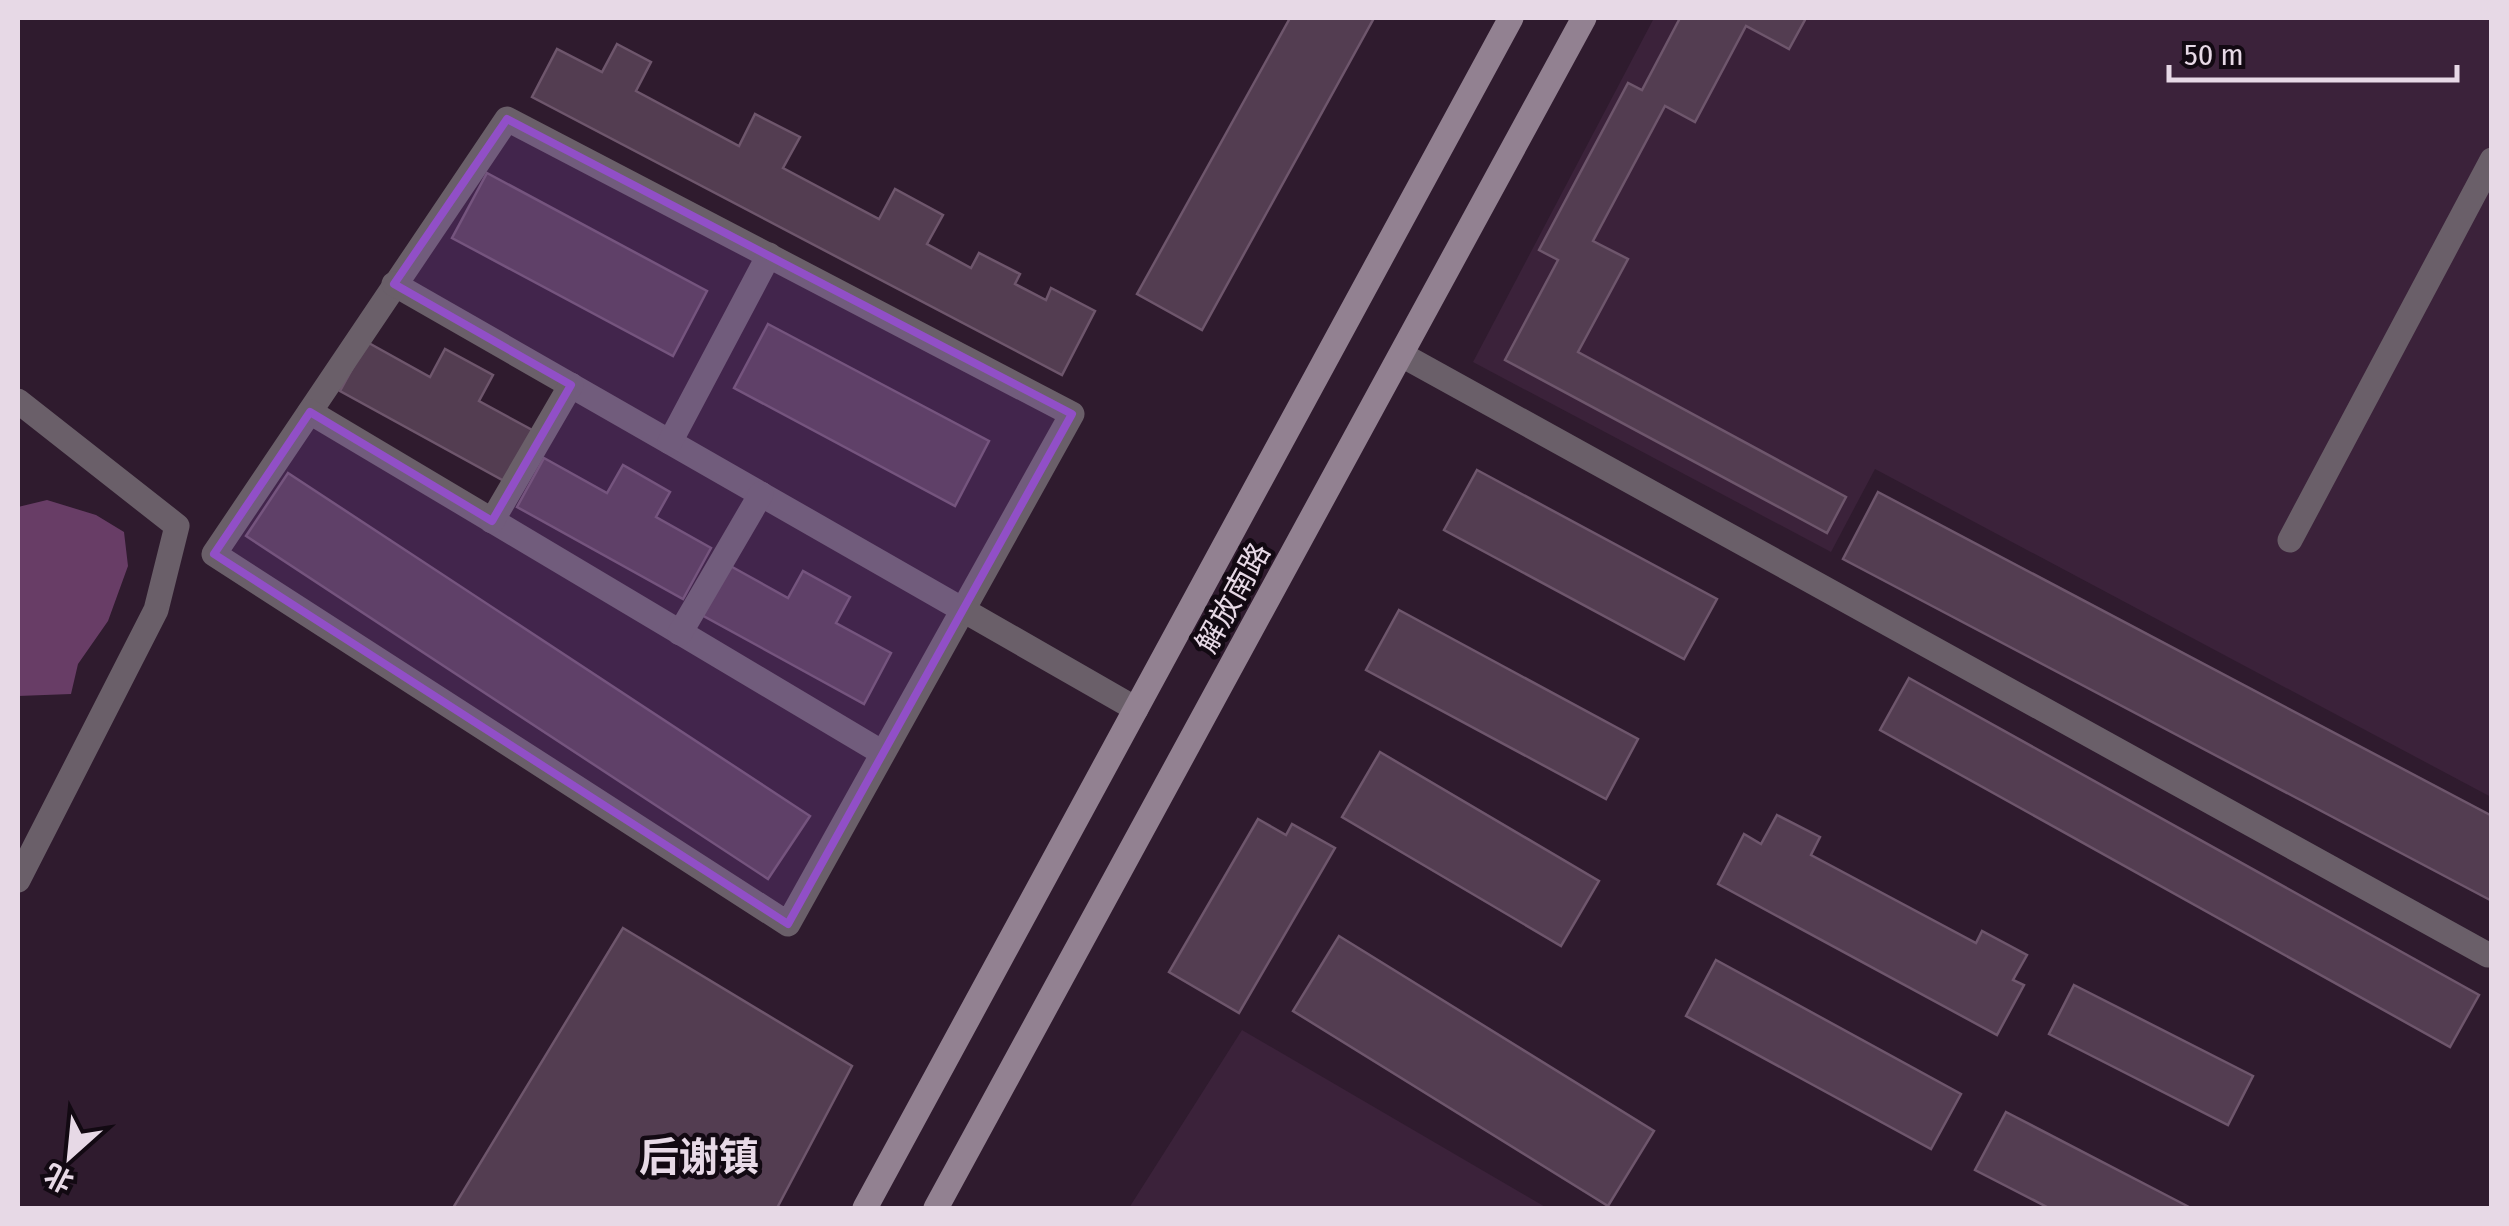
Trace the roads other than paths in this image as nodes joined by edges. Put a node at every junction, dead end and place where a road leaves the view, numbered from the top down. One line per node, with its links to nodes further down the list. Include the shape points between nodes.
1 (1511, 18): 16 (main road, 解放南路)
2 (1584, 18): 6 (main road, 解放南路)
3 (2492, 160): 13 (street)
4 (769, 255): 5 (street, via 507,118); 10 (street); 14 (street, via 1072,414)
5 (394, 284): 7 (street); 9 (street)
6 (1402, 355): 19 (street); 21 (main road, 解放南路)
7 (570, 385): 10 (street); 12 (street)
8 (18, 401): 18 (street, via 177,526 156,610)
9 (310, 412): 12 (street); 17 (street, via 214,554 788,924)
10 (670, 442): 11 (street)
11 (761, 494): 14 (street); 15 (street)
12 (492, 521): 15 (street)
13 (2290, 540)
14 (962, 610): 16 (street); 17 (street)
15 (680, 633): 17 (street)
16 (1136, 709): 20 (main road, 解放南路)
17 (881, 752)
18 (18, 880)
19 (2488, 955)
20 (865, 1208)
21 (936, 1208)

